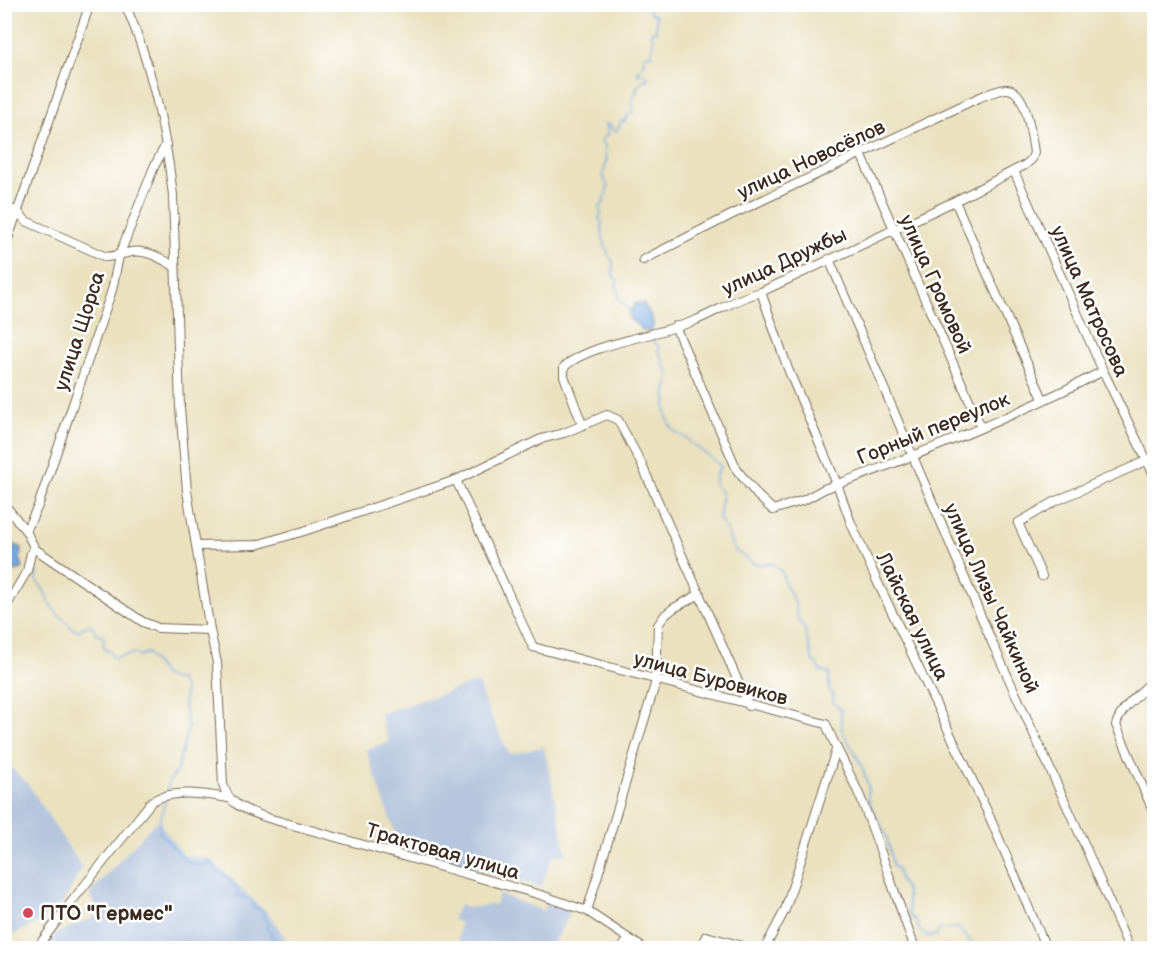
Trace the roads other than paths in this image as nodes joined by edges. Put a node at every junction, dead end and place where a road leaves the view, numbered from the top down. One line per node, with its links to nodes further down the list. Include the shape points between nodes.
1 (90, 4): 11 (street)
2 (125, 4): 4 (street, via 143,48)
3 (996, 92): 5 (street, улица Новосёлов); 8 (street, улица Дружбы, via 1016,92 1026,112 1034,152 1032,159)
4 (166, 143): 6 (street, улица Щорса); 7 (street)
5 (861, 154): 12 (street, улица Громовой); 16 (street, улица Новосёлов)
6 (154, 167): 7 (street); 14 (street, улица Щорса)
7 (170, 168): 17 (street)
8 (1014, 171): 9 (street, улица Дружбы); 20 (street, улица Матросова)
9 (954, 201): 12 (street, улица Дружбы); 21 (street)
10 (4, 207): 11 (street)
11 (17, 211): 13 (street); 14 (street, via 26,221 106,257)
12 (893, 230): 15 (street, улица Дружбы); 23 (street, улица Громовой)
13 (4, 250)
14 (119, 256): 17 (street, via 134,251 156,255); 30 (street, улица Щорса, via 112,290)
15 (829, 259): 18 (street, улица Дружбы); 24 (street, улица Лизы Чайкиной)
16 (643, 260)
17 (174, 266): 31 (street, via 186,480)
18 (761, 292): 19 (street, улица Дружбы); 28 (street, Лайская улица, via 788,369)
19 (675, 326): 22 (street, улица Дружбы, via 593,351 564,367); 28 (street, Горный переулок, via 737,470 758,496 773,510)
20 (1103, 371): 21 (street, Горный переулок); 25 (street, улица Матросова)
21 (1043, 399): 23 (street, Горный переулок)
22 (582, 424): 27 (street); 34 (street, via 607,415 618,420)
23 (981, 427): 24 (street, Горный переулок)
24 (912, 455): 28 (street, Горный переулок); 56 (street, улица Лизы Чайкиной)
25 (1148, 460): 26 (street, улица Матросова); 33 (street, via 1056,501 1018,523)
26 (1155, 475)
27 (456, 480): 31 (street, via 256,545); 38 (street, улица Буровиков, via 532,647)
28 (837, 484): 55 (street, Лайская улица, via 877,581 987,811)
29 (4, 504): 30 (street)
30 (26, 531): 32 (street)
31 (197, 546): 36 (street)
32 (35, 549): 35 (street); 36 (street, via 151,626)
33 (1042, 576)
34 (700, 594): 38 (street, via 674,608 658,625); 39 (street)
35 (4, 610)
36 (210, 630): 41 (street, via 220,683)
37 (1155, 679): 44 (street, via 1126,708 1116,725)
38 (656, 681): 39 (street, улица Буровиков); 45 (street)
39 (749, 706): 40 (street, улица Буровиков, via 826,724)
40 (836, 750): 53 (street, via 785,910); 54 (street, улица Буровиков, via 863,802)
41 (223, 784): 42 (street); 43 (street)
42 (212, 795): 43 (street, Трактовая улица); 48 (street, Трактовая улица, via 179,794 152,801)
43 (228, 798): 45 (street, Трактовая улица, via 241,808 268,818)
44 (1155, 813)
45 (587, 911): 46 (street, Трактовая улица)
46 (628, 940): 49 (street); 50 (street, Трактовая улица)
47 (1155, 942): 57 (main road)
48 (37, 948)
49 (622, 948)
50 (643, 948)
51 (700, 948): 52 (street, via 706,936)
52 (750, 948)
53 (765, 948)
54 (915, 948)
55 (1046, 948)
56 (1129, 948)
57 (1151, 948)

